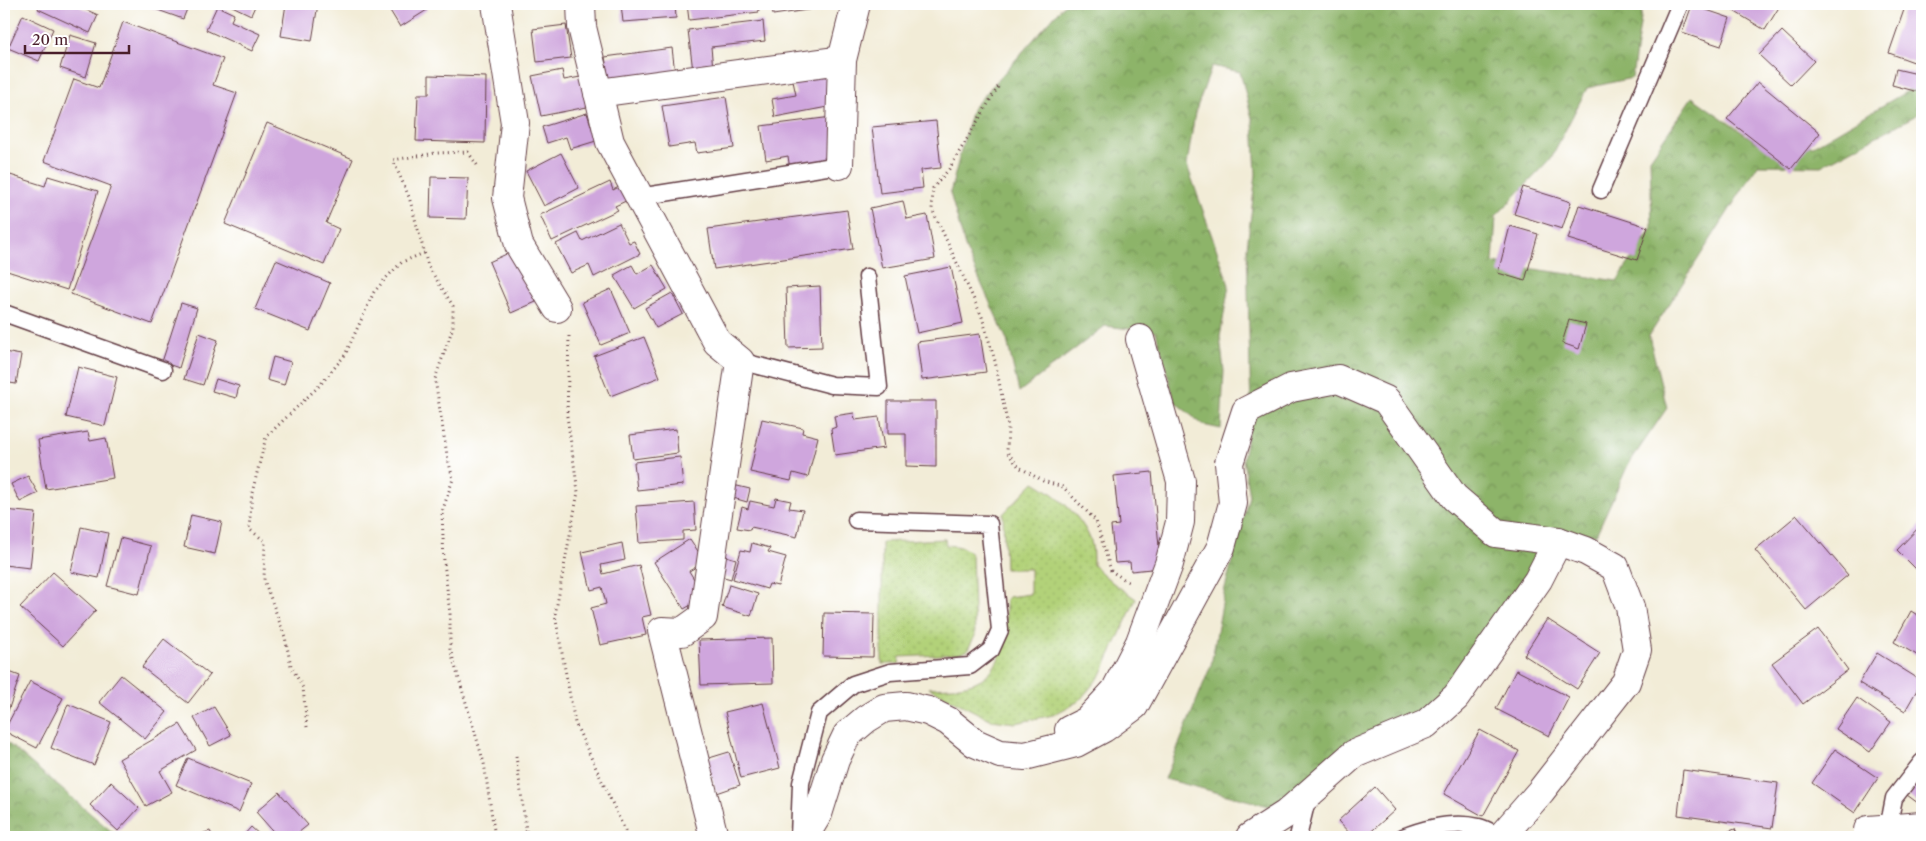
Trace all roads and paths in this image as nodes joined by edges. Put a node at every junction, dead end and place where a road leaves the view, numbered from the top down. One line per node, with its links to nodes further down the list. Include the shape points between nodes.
1 (496, 4): 11 (street, via 515,123)
2 (581, 4): 7 (street, via 582,27)
3 (856, 4): 5 (street)
4 (1680, 4): 9 (lane)
5 (842, 60): 7 (street); 8 (street)
6 (998, 87): 21 (path, via 949,169 933,188 932,209 982,317 996,361 1007,418 1007,452 1019,466 1043,481 1063,487 1080,502 1096,521 1111,571)
7 (598, 93): 10 (street, via 610,142)
8 (839, 166): 10 (lane)
9 (1601, 190)
10 (639, 197): 17 (street, via 717,342)
11 (508, 205): 12 (path, via 496,199 487,179 468,152 393,160 410,197); 14 (street, via 519,245)
12 (424, 253): 22 (path, via 402,262 374,292 345,354 320,385 266,437 252,493 249,529 265,541 264,580 285,637 291,666 303,688); 29 (path, via 428,266 453,306 453,327 435,379 453,478 442,512 450,649 484,763)
13 (867, 277): 17 (lane, via 879,387 832,385)
14 (557, 308): 31 (path, via 569,335 568,416 578,492 555,615 575,723)
15 (4, 313): 18 (lane)
16 (1140, 339): 21 (street, via 1181,481 1180,522)
17 (740, 361): 32 (street, via 703,617 682,632 662,631)
18 (163, 370)
19 (856, 520): 33 (lane, via 989,524 1000,630 991,650 970,666 890,672 853,684 819,713 801,783)
20 (1558, 541): 24 (street, via 1496,533 1454,497 1386,400 1338,379 1291,388 1246,411 1229,463 1233,503 1221,547 1134,706 1076,743); 26 (street, via 1538,580 1456,697 1426,724 1354,754); 38 (street, via 1586,551 1614,567 1630,607 1637,650 1626,682)
21 (1156, 598): 24 (street, via 1140,642 1115,691 1087,721)
22 (307, 727)
23 (516, 756): 30 (path)
24 (1024, 756): 34 (street, via 1000,754 975,743 948,721 928,711 906,706 884,708 847,734 818,814)
25 (1922, 762): 28 (lane, via 1894,798)
26 (1308, 794): 35 (street, via 1286,814); 36 (lane)
27 (1922, 826): 28 (street)
28 (1878, 833)
29 (495, 837)
30 (527, 837)
31 (628, 837)
32 (714, 837)
33 (799, 837)
34 (804, 837)
35 (1250, 837)
36 (1298, 837)
37 (1402, 837): 38 (lane, via 1444,826 1479,827)
38 (1501, 837)

